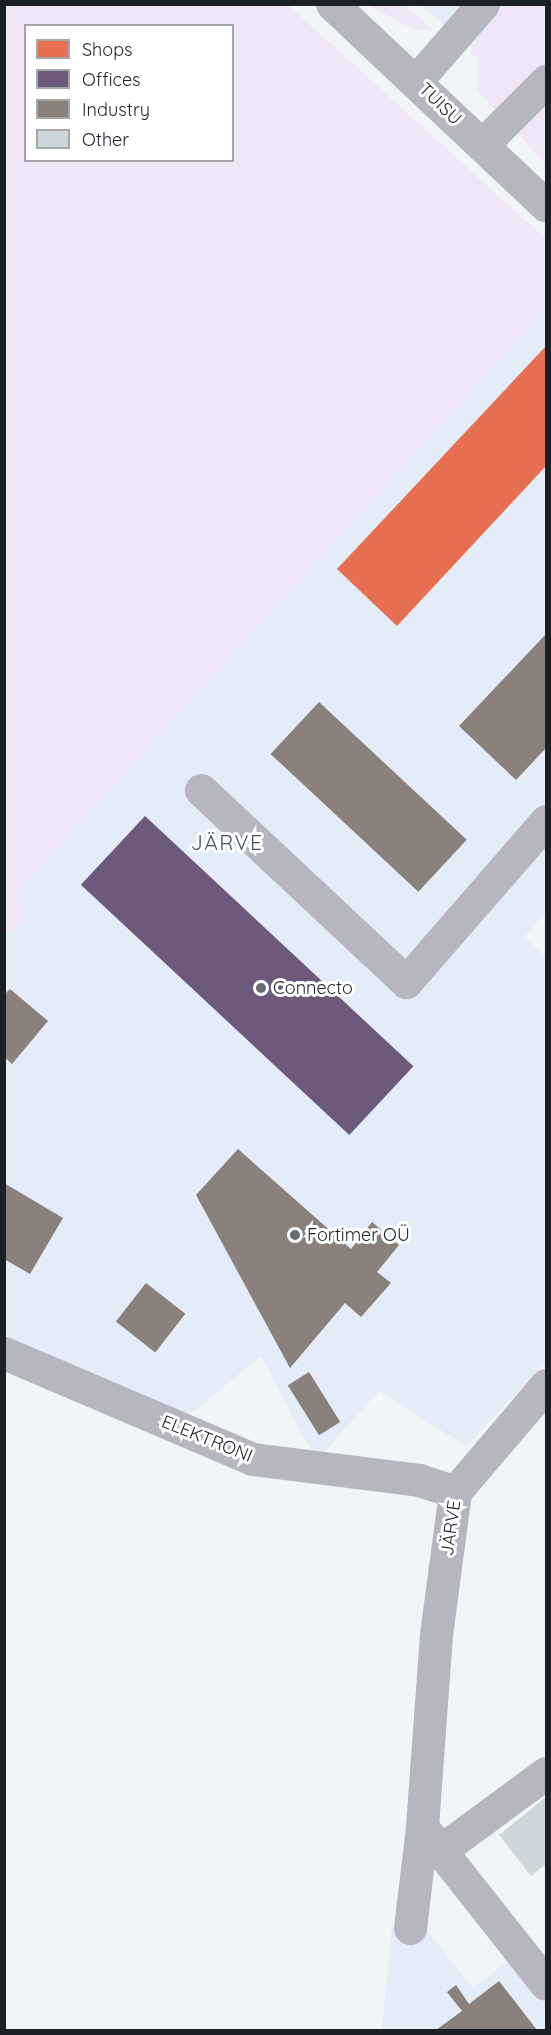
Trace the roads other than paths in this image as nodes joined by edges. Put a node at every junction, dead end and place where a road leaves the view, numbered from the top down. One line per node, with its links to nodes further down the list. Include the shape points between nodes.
1 (332, 4): 3 (street, TUISU)
2 (483, 4): 3 (street)
3 (416, 81): 5 (street, TUISU)
4 (546, 81): 5 (street)
5 (482, 145): 6 (street, TUISU)
6 (546, 206)
7 (201, 790): 8 (street, via 406,982)
8 (546, 821)
9 (4, 1353): 11 (street, ELEKTRONI, via 253,1459 419,1480)
10 (546, 1385): 11 (street, JÄRVE)
11 (455, 1492): 13 (street, JÄRVE, via 436,1635)
12 (546, 1773): 13 (street)
13 (431, 1838): 14 (street, JÄRVE); 15 (street)
14 (410, 1928)
15 (546, 1984)

